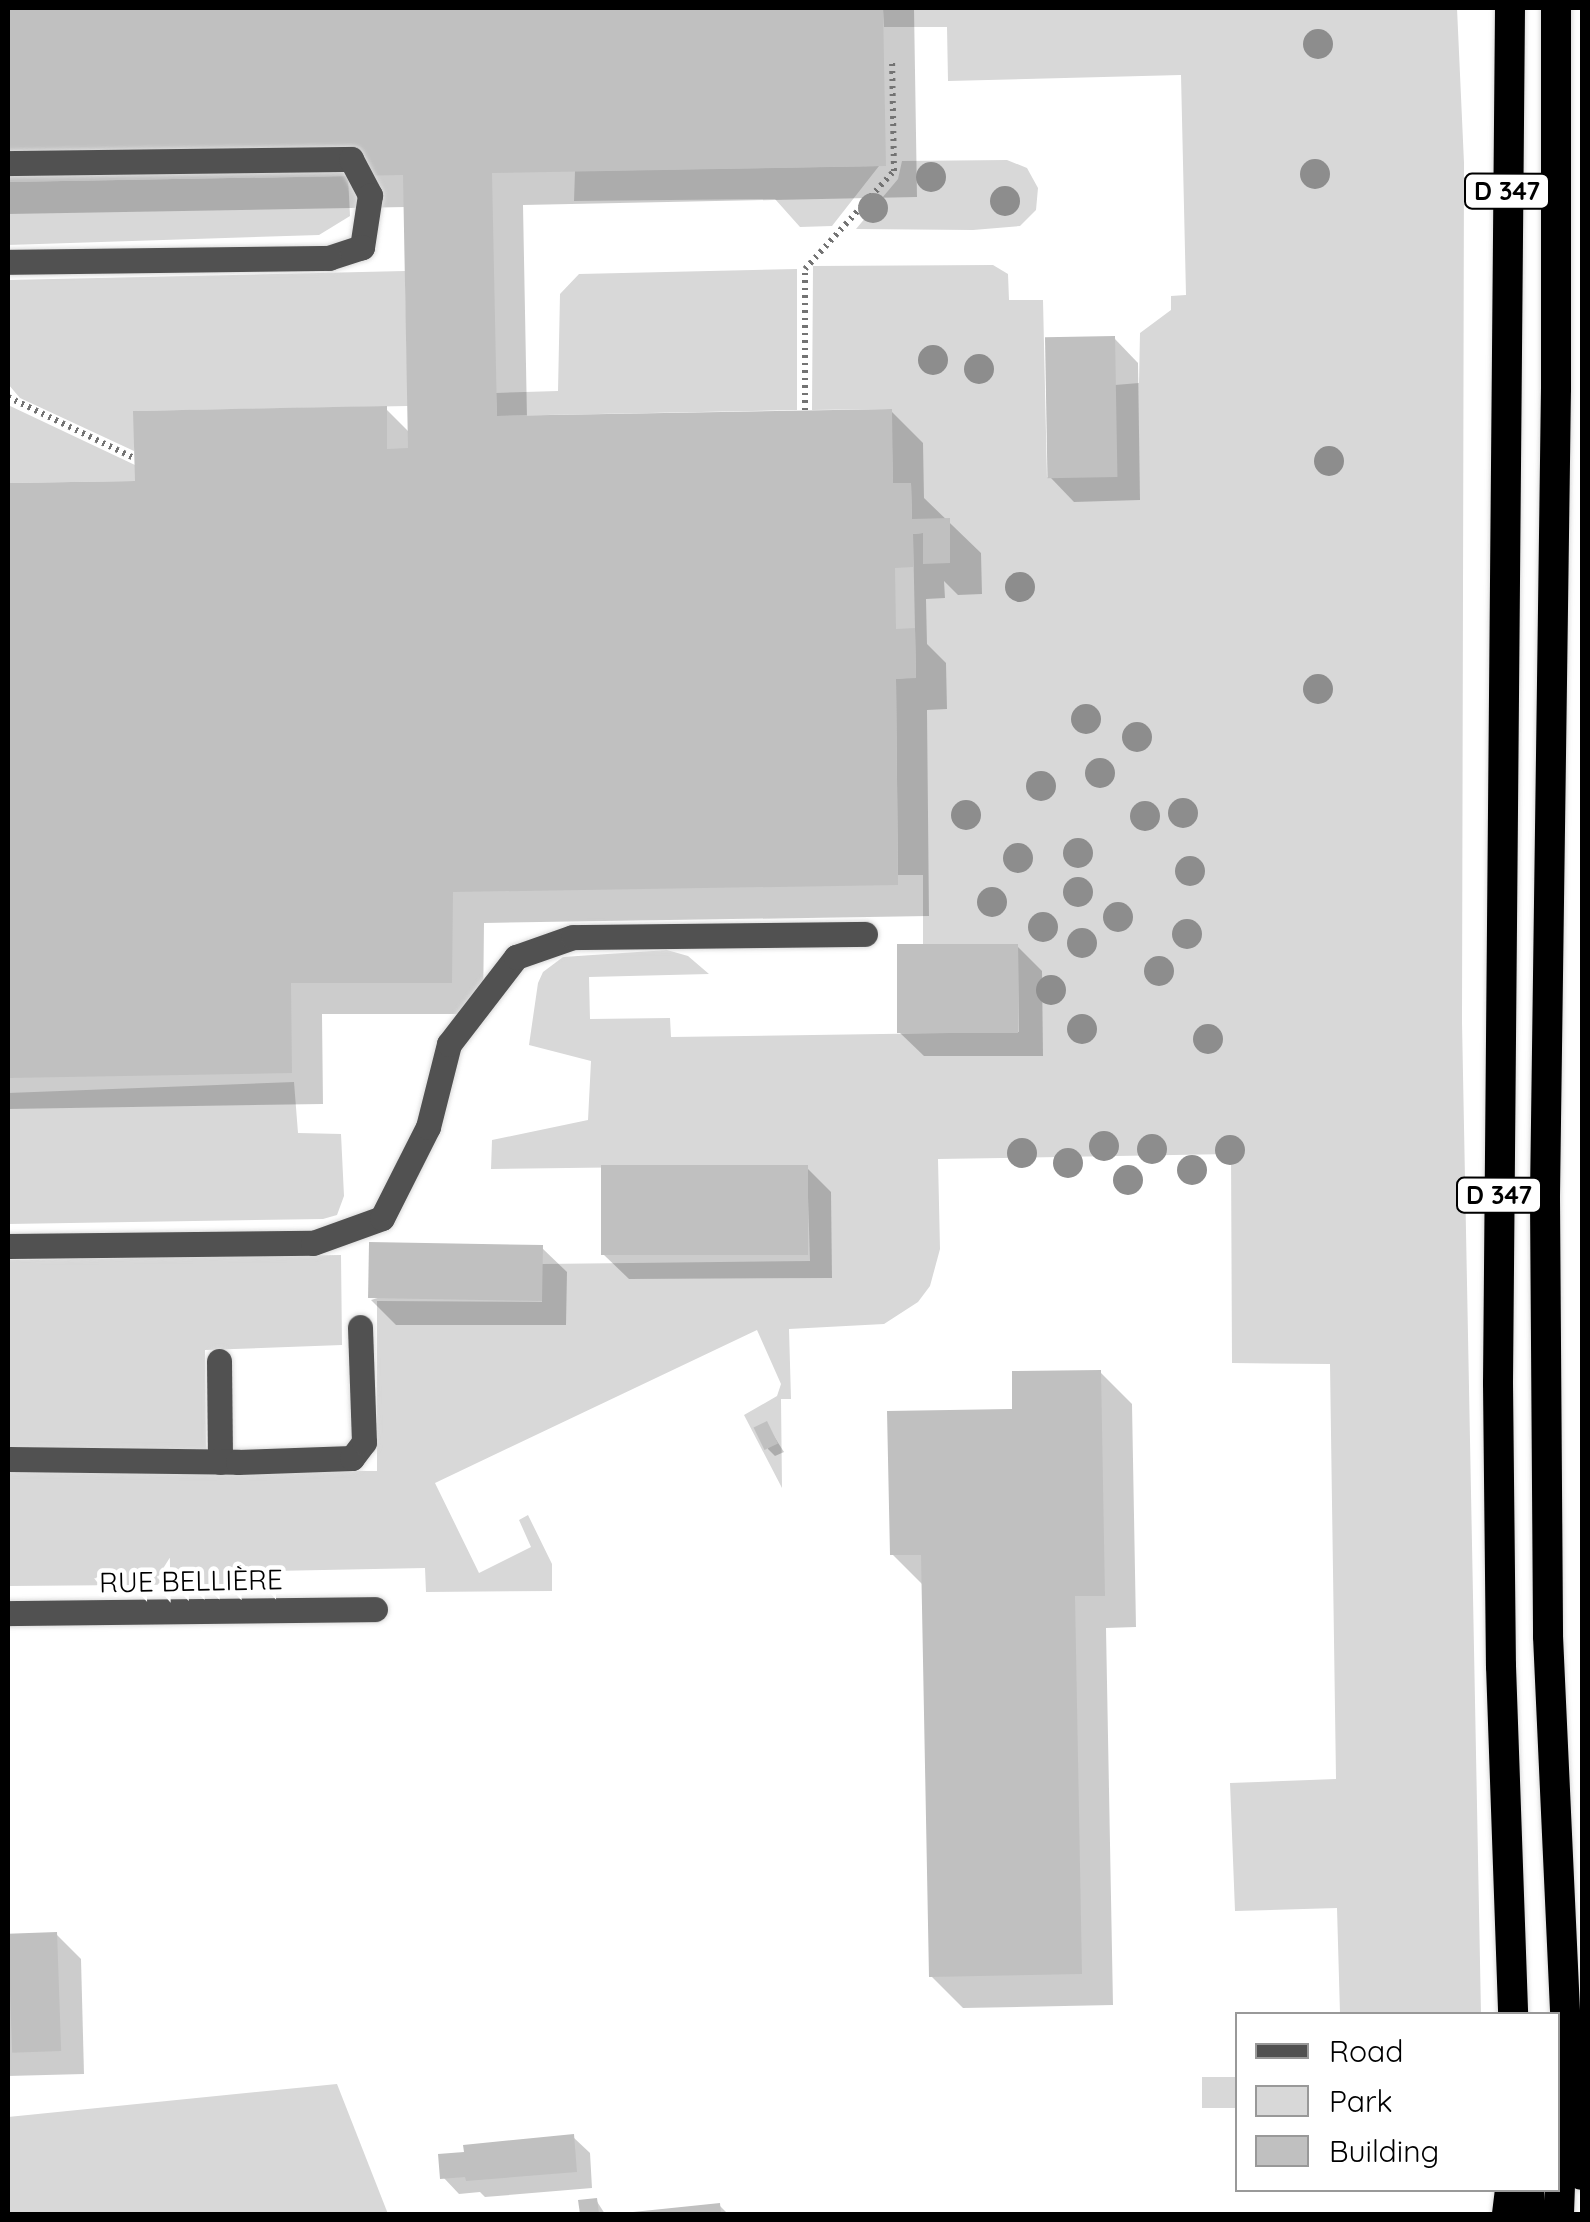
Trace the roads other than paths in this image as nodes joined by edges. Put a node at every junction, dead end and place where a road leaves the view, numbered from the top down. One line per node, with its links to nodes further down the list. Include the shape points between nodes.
1 (1510, 8): 13 (highway, D 347, via 1498,1384)
2 (1556, 8): 14 (highway, D 347, via 1545,1198 1548,1636)
3 (8, 163): 4 (street, via 351,160 370,195 370,211 362,247 329,258)
4 (8, 262)
5 (865, 934): 6 (street, via 574,937 516,957 449,1044 428,1127 382,1218 314,1243)
6 (8, 1246)
7 (360, 1326): 10 (street, via 364,1442 352,1458)
8 (219, 1361): 10 (street)
9 (8, 1459): 10 (street)
10 (220, 1462)
11 (376, 1609): 12 (street, RUE BELLIÈRE)
12 (8, 1613)
13 (1514, 2012)
14 (1567, 2060): 15 (highway); 16 (highway)
15 (1560, 2125)
16 (1582, 2175)

